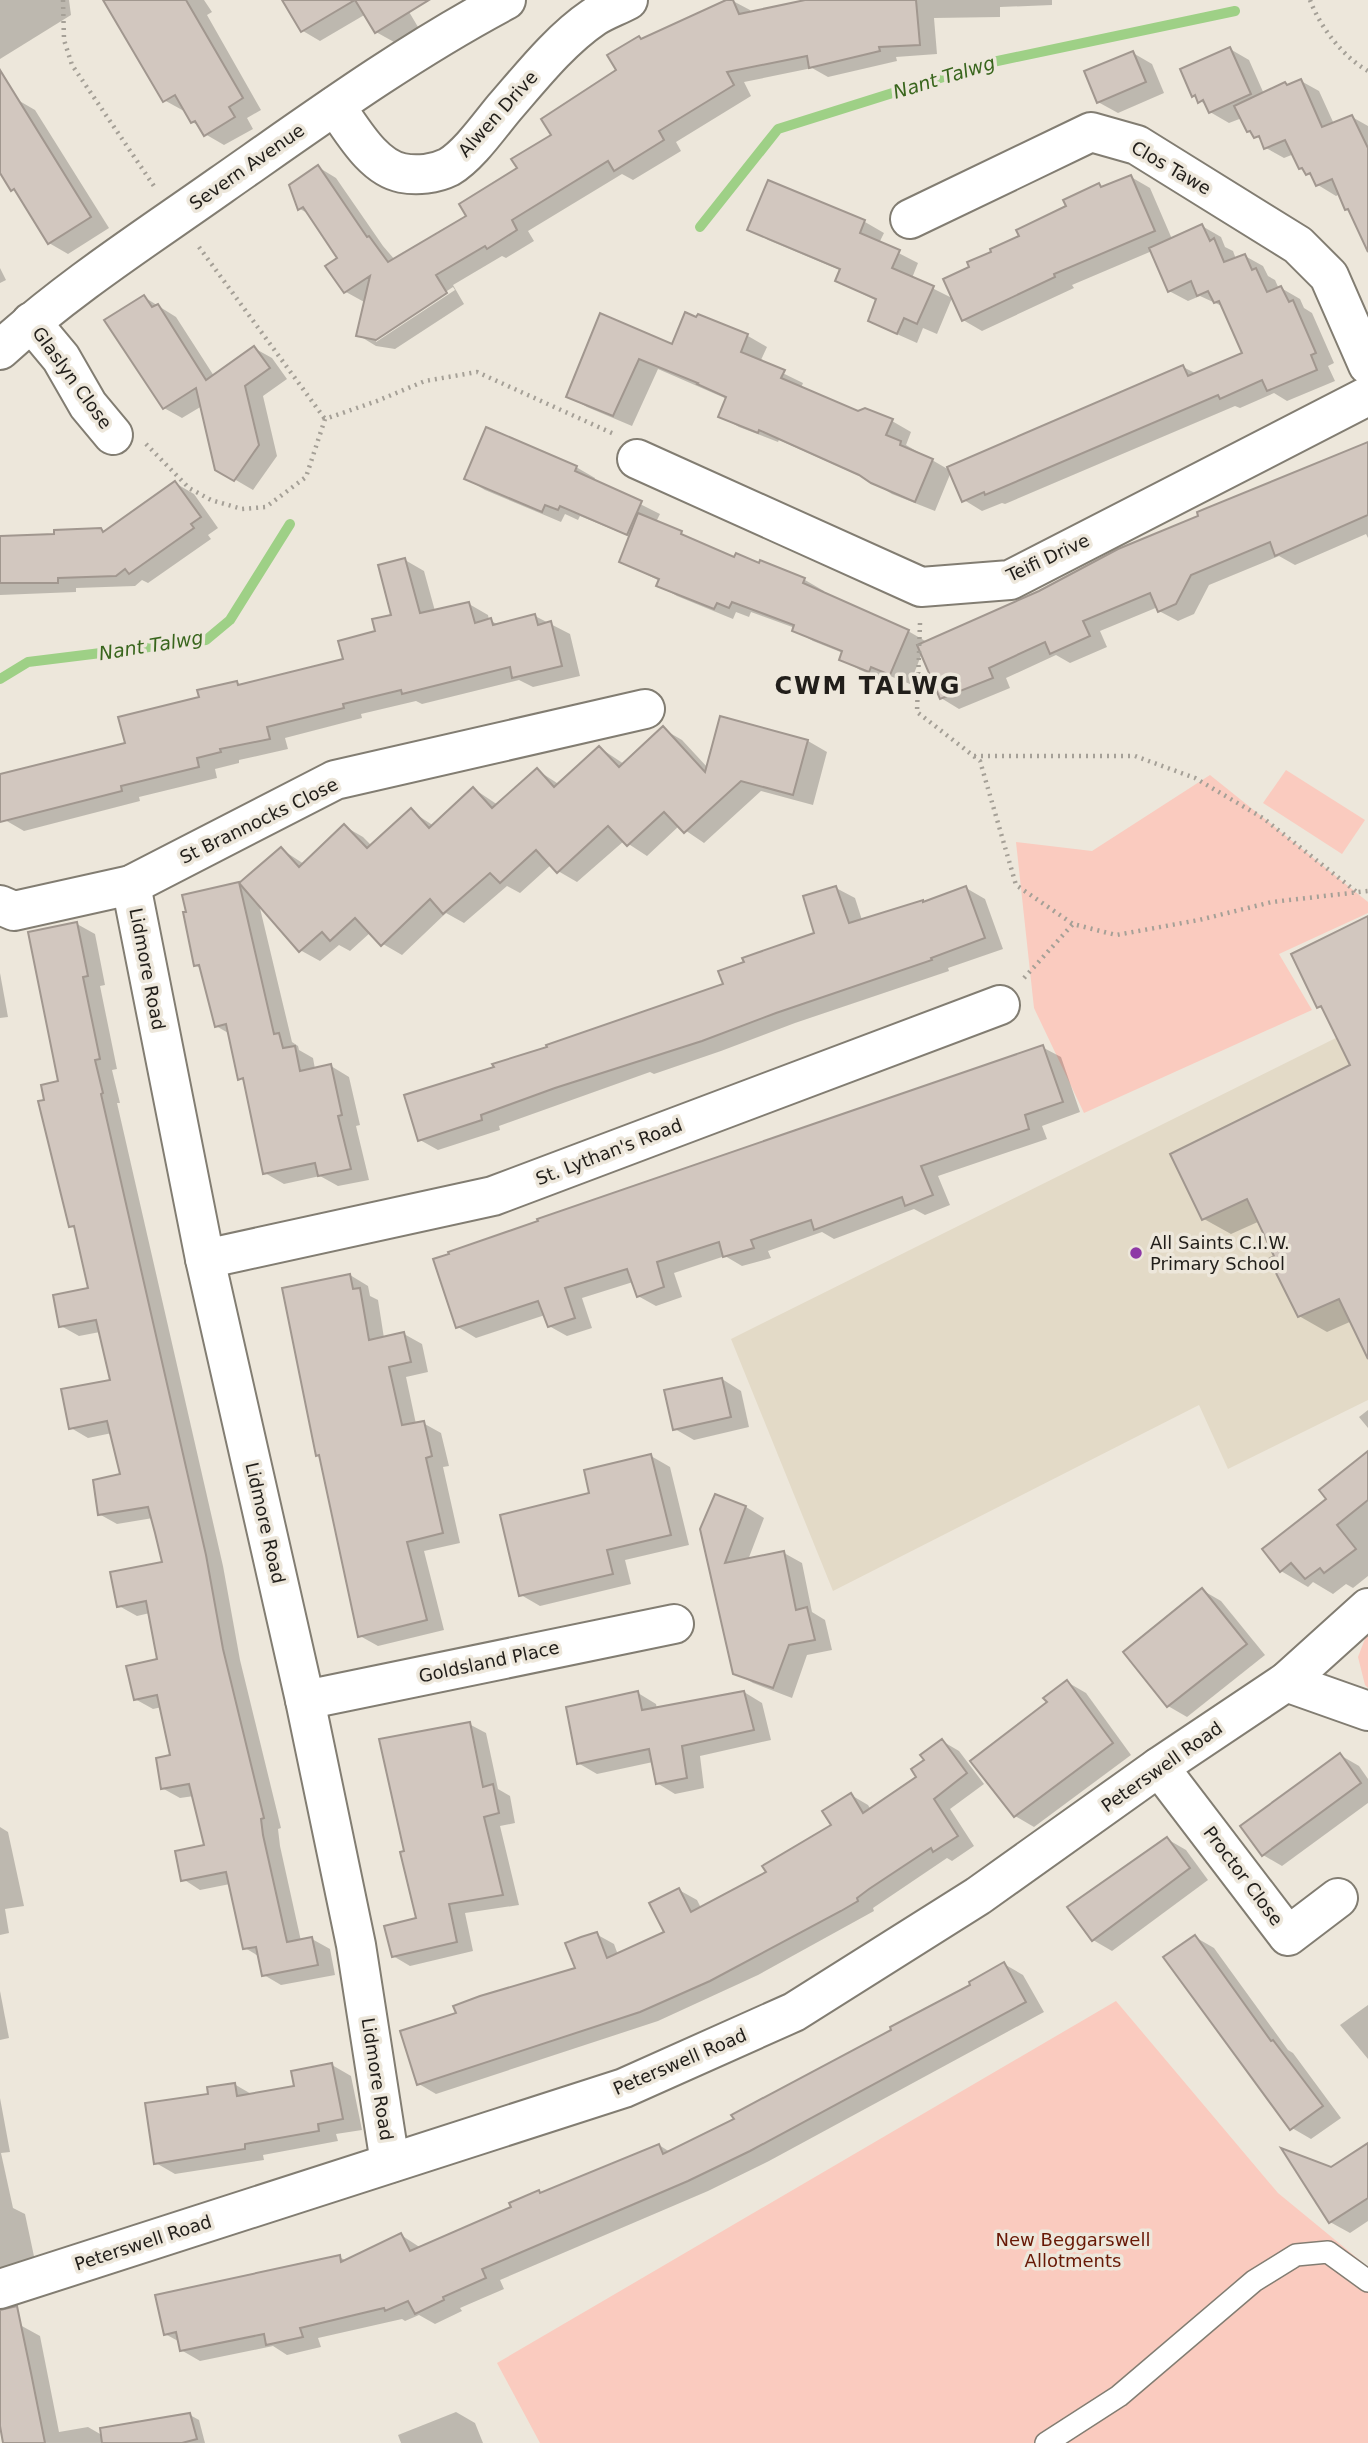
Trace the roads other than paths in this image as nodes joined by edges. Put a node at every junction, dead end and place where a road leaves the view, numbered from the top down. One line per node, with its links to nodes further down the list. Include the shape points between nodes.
1 (506, 0): 3 (street, Severn Avenue, via 423,47)
2 (628, 0): 3 (street, Alwen Drive, via 594,17 523,86 473,145 450,166 426,175 400,173 381,163)
3 (335, 106): 5 (street, Severn Avenue)
4 (910, 219): 7 (street, Clos Tawe, via 1091,132 1137,145 1298,245 1329,276)
5 (31, 322): 6 (street, Severn Avenue); 9 (street, Glaslyn Close)
6 (0, 350)
7 (1368, 365)
8 (1368, 396): 10 (street, Teifi Drive, via 1010,580 921,587)
9 (113, 435)
10 (637, 459)
11 (645, 709): 12 (street, St Brannocks Close, via 335,780)
12 (131, 885): 13 (street, St Brannocks Close, via 14,911); 15 (street, Lidmore Road)
13 (0, 905)
14 (1000, 1004): 15 (street, St. Lythan's Road, via 493,1196)
15 (205, 1259): 19 (street, Lidmore Road)
16 (1368, 1608): 18 (street, Peterswell Road)
17 (674, 1624): 19 (street, Goldsland Place)
18 (1286, 1682): 20 (street); 21 (street, Peterswell Road)
19 (305, 1700): 23 (street, Lidmore Road, via 356,1945)
20 (1368, 1711)
21 (1159, 1767): 22 (street, Proctor Close, via 1288,1936); 23 (street, Peterswell Road, via 978,1896 794,2012 624,2088)
22 (1338, 1898)
23 (390, 2163): 25 (street, Peterswell Road)
24 (1368, 2281): 26 (lane, via 1328,2252 1296,2255 1254,2281 1119,2396)
25 (0, 2289)
26 (1045, 2443)

